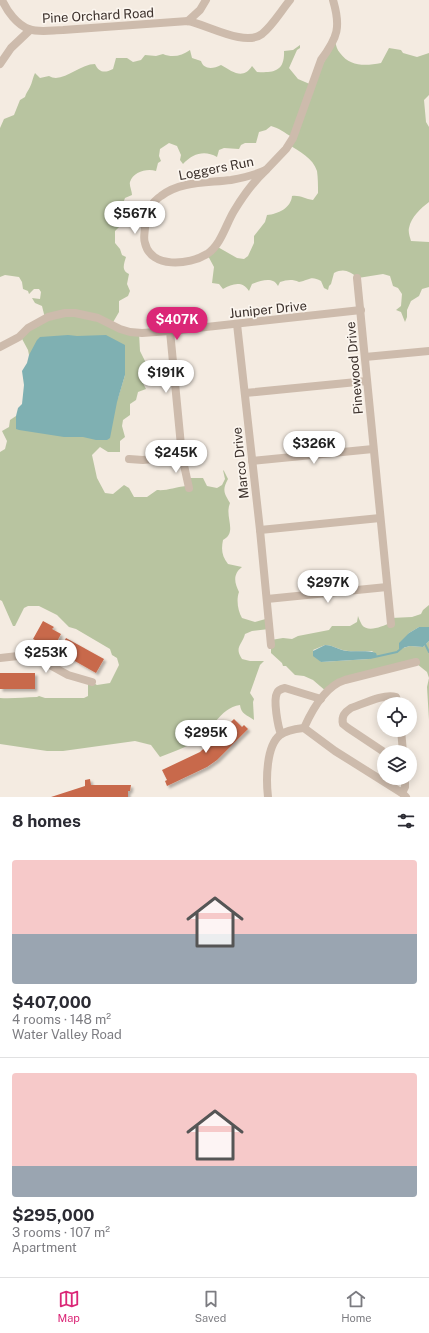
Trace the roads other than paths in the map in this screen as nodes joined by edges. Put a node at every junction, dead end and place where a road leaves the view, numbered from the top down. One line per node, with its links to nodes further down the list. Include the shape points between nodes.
1 (2, 0): 6 (street, via 12,16)
2 (206, 0): 5 (street)
3 (290, 0): 5 (street, Pine Orchard Road, via 262,35 250,39)
4 (333, 0): 8 (street, Loggers Run, via 337,15 337,31 321,60 293,138)
5 (188, 21): 6 (street, Pine Orchard Road)
6 (30, 30): 7 (street, Pine Orchard Road, via 11,48)
7 (0, 64)
8 (266, 170): 8 (street, Loggers Run, via 232,180 183,186 169,190 159,197 145,222 144,241 151,255 171,262 188,261 208,253 220,240 250,186)
9 (358, 278): 10 (street, Pinewood Drive)
10 (361, 310): 11 (street, Juniper Drive); 15 (street, Pinewood Drive)
11 (237, 324): 12 (street, Juniper Drive); 17 (street, Marco Drive)
12 (170, 332): 13 (street, Juniper Drive, via 130,332 98,318 74,313 48,317 28,328 20,337); 19 (street)
13 (0, 347)
14 (429, 351): 15 (street)
15 (365, 357): 16 (street, Pinewood Drive)
16 (367, 380): 17 (street); 18 (street, Pinewood Drive)
17 (244, 393): 21 (street, Marco Drive)
18 (373, 449): 21 (street); 23 (street, Pinewood Drive)
19 (182, 456): 20 (street, via 143,460); 22 (street)
20 (129, 458)
21 (252, 461): 24 (street, Marco Drive)
22 (190, 488)
23 (380, 518): 24 (street); 25 (street, Pinewood Drive)
24 (260, 530): 26 (street, Marco Drive)
25 (387, 588): 26 (street); 27 (street, Pinewood Drive)
26 (267, 599): 28 (street, Marco Drive)
27 (391, 624)
28 (271, 645)
29 (0, 658): 31 (street, via 18,656 31,659)
30 (416, 662): 34 (street, via 338,682)
31 (92, 682)
32 (385, 697): 33 (street)
33 (396, 697)
34 (321, 699): 36 (street); 37 (street, via 285,688 280,690 276,694 276,701 277,722)
35 (377, 700): 38 (street, via 347,710 343,724)
36 (304, 728): 37 (street); 40 (street)
37 (281, 734): 41 (street, via 269,758)
38 (377, 747)
39 (405, 785): 40 (street)
40 (404, 795)
41 (268, 797)

